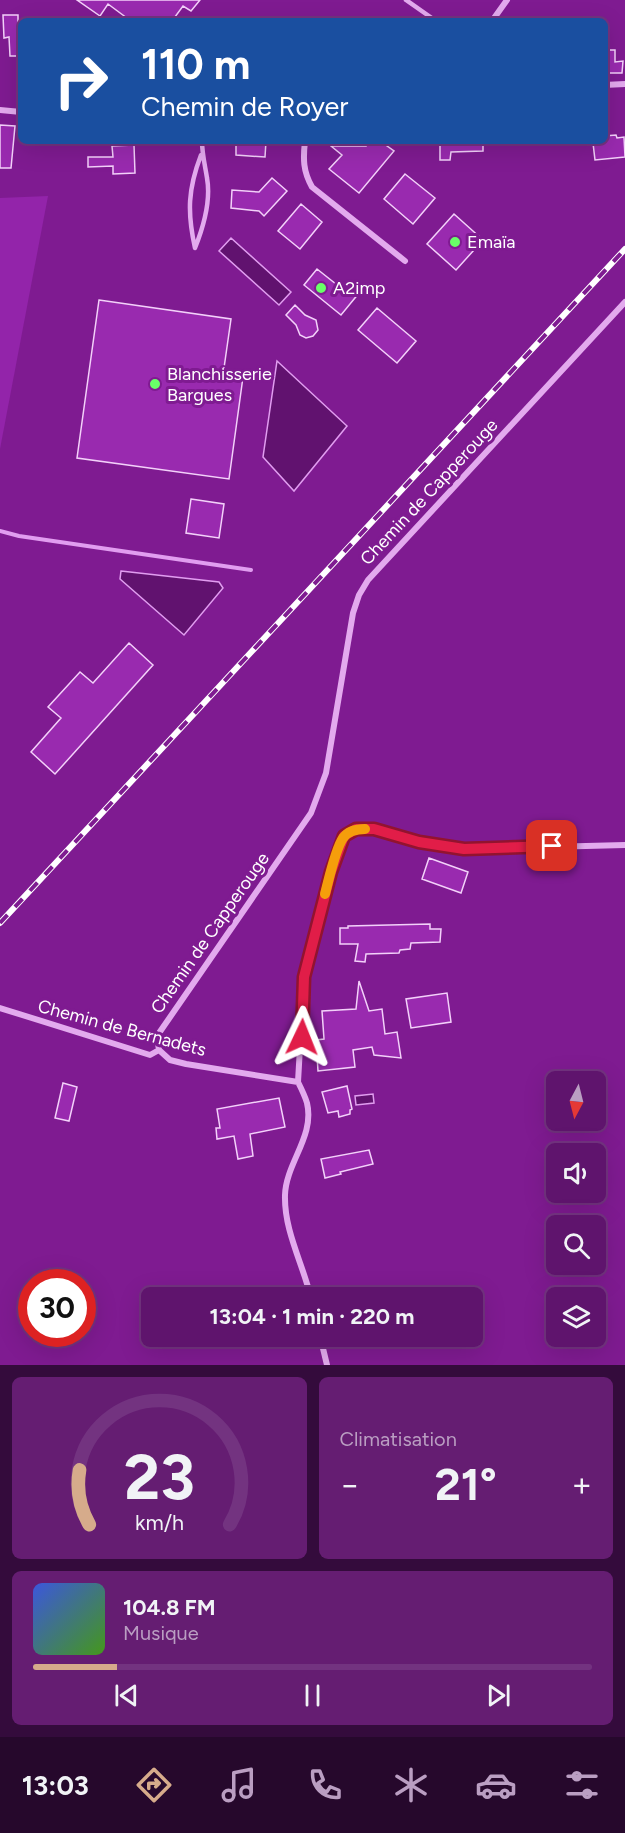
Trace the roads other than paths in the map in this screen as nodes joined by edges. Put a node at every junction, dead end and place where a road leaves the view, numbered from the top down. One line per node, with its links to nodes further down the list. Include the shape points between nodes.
1 (406, 0): 3 (lane)
2 (507, 0): 4 (street)
3 (432, 18)
4 (494, 18)
5 (625, 84): 6 (street)
6 (608, 85)
7 (0, 110): 8 (street)
8 (18, 112)
9 (202, 144): 11 (lane)
10 (305, 144): 12 (street, via 303,164 312,187)
11 (201, 155): 11 (lane, via 208,181 204,224 195,248 189,210 192,179)
12 (405, 261)
13 (625, 302): 16 (street, Chemin de Capperouge, via 368,580 353,613 326,773 311,813 157,1036)
14 (625, 845): 17 (street, via 464,849 374,829 356,829 344,836 304,977)
15 (0, 1008): 16 (street, Chemin de Bernadets, via 150,1055)
16 (159, 1050): 17 (street, Chemin de Bernadets, via 170,1060 186,1064)
17 (298, 1082): 18 (street, via 307,1104 307,1124 285,1193 288,1223)
18 (308, 1287)
19 (323, 1347): 20 (street)
20 (327, 1365)

